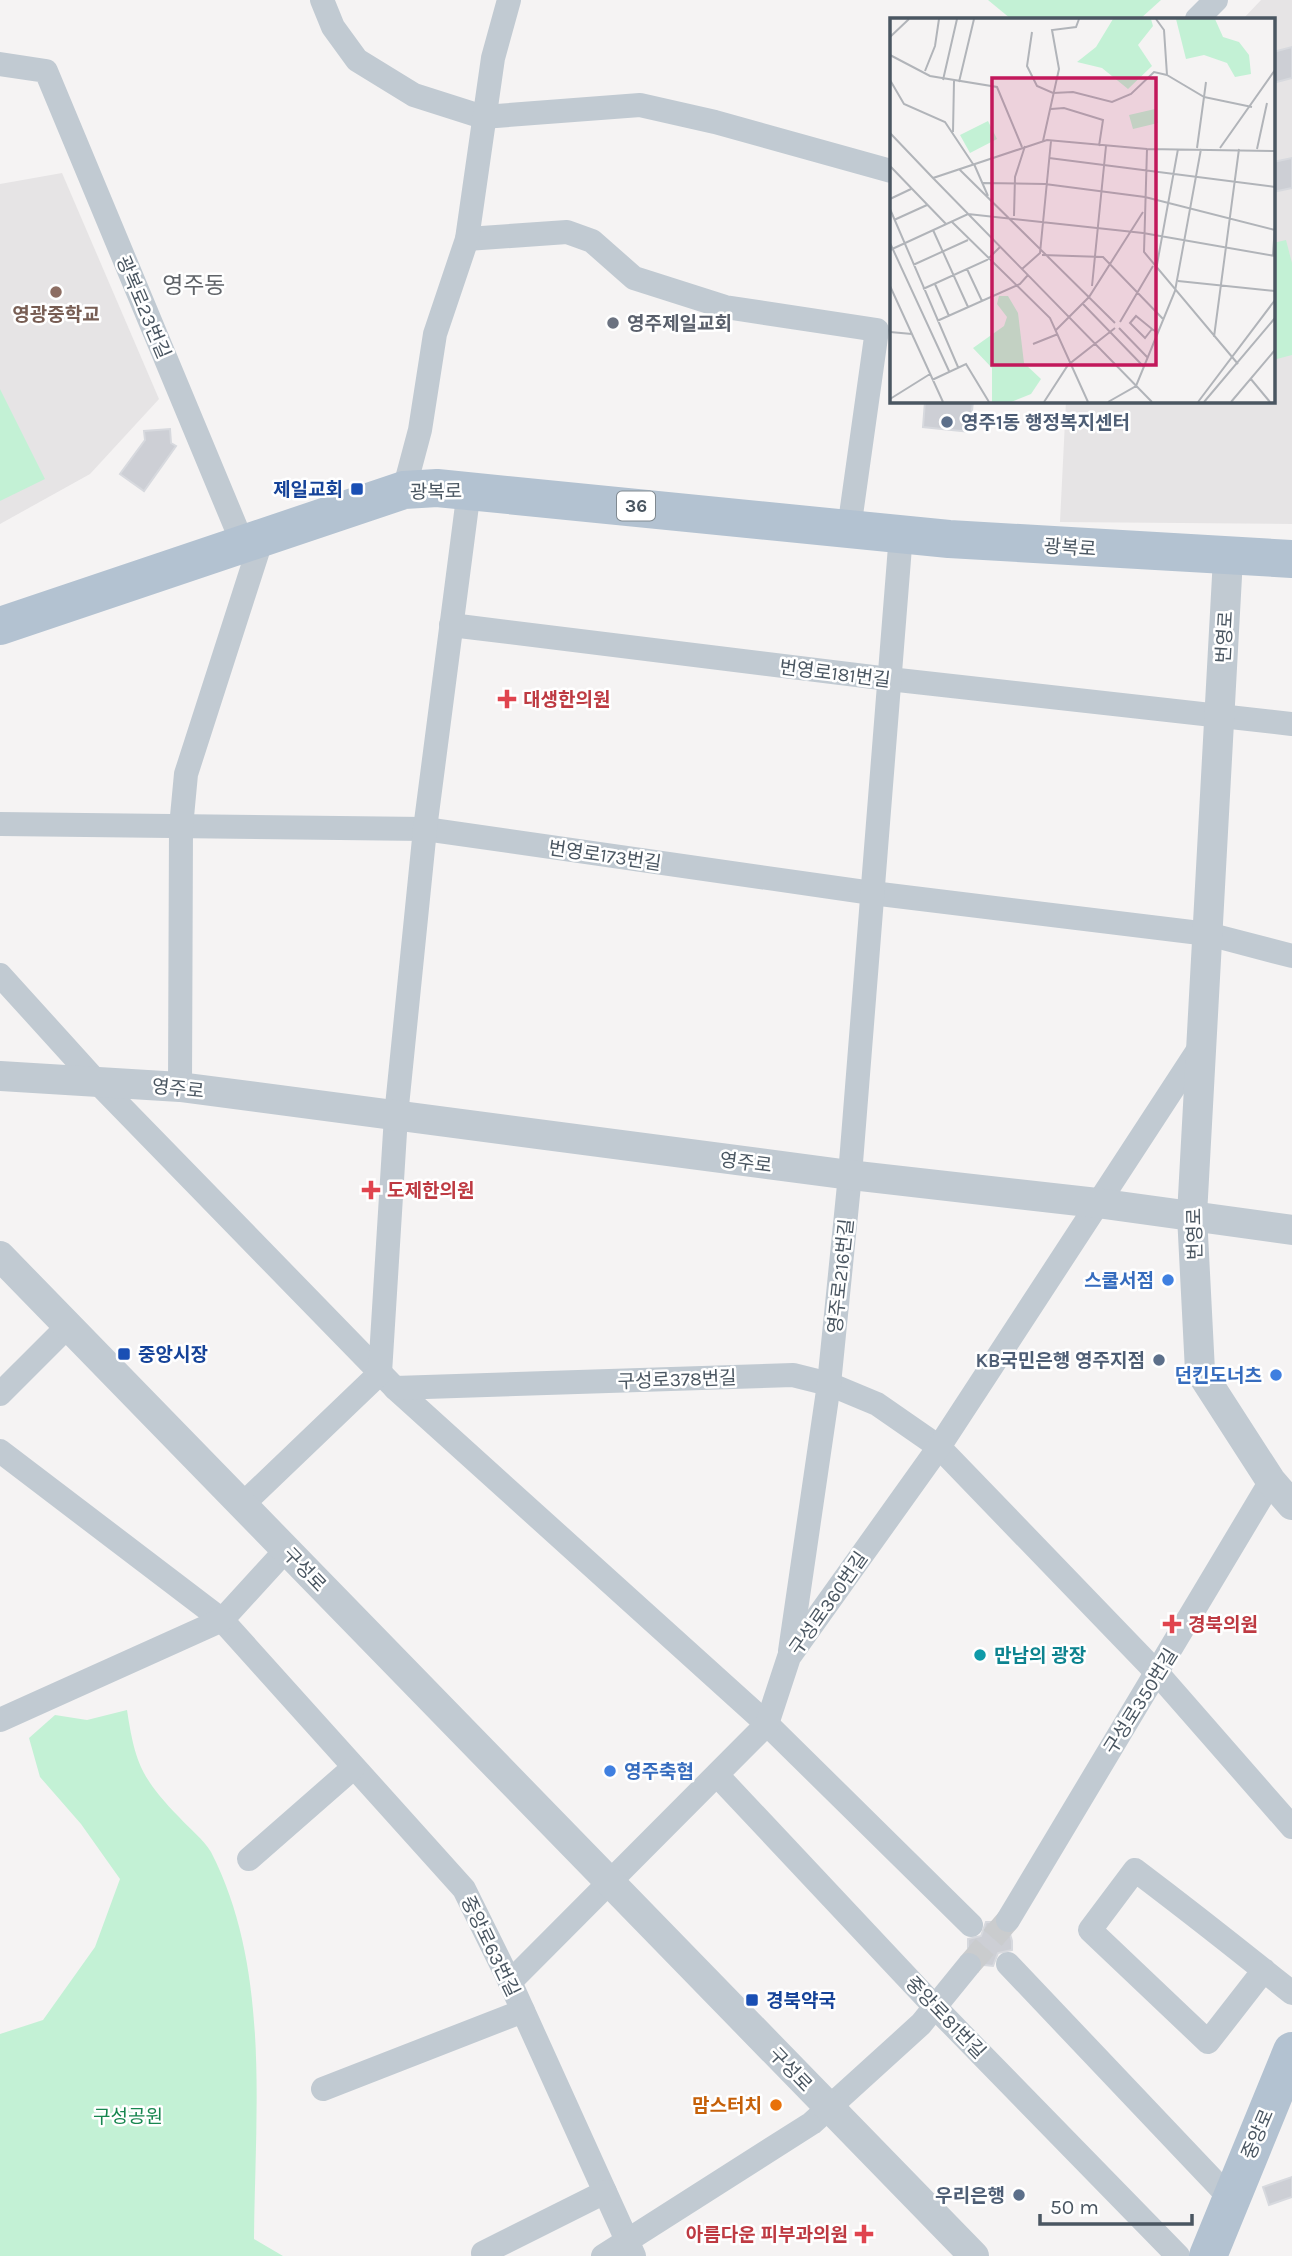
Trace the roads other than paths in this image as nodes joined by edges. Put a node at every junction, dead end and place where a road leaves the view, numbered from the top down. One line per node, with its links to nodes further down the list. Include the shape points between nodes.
1 (322, 0): 6 (street, via 333,27 357,60 414,95)
2 (509, 0): 6 (street)
3 (1216, 0): 4 (street)
4 (1199, 18)
5 (0, 64): 13 (street, 광복로23번길, via 46,71)
6 (483, 117): 7 (street, via 640,105); 8 (street)
7 (890, 171)
8 (467, 239): 9 (street, via 435,334 420,430); 11 (street, via 568,232 592,242 634,278 725,307 877,330)
9 (404, 490): 10 (main road, 광복로 / 36); 13 (main road, 광복로 / 36)
10 (469, 490): 11 (main road, 광복로 / 36); 16 (street)
11 (849, 529): 12 (main road, 광복로 / 36)
12 (901, 534): 14 (main road, 광복로 / 36); 18 (street, 영주로216번길)
13 (253, 539): 17 (main road, 광복로 / 36); 22 (street, via 186,774)
14 (1228, 558): 15 (main road, 광복로 / 36); 19 (street, 번영로)
15 (1292, 559)
16 (451, 625): 18 (street, 번영로181번길); 23 (street)
17 (0, 626)
18 (889, 680): 19 (street, 번영로181번길); 24 (street, 영주로216번길)
19 (1219, 717): 20 (street); 25 (street, 번영로)
20 (1292, 724)
21 (0, 824): 22 (street, 번영로173번길)
22 (181, 827): 23 (street, 번영로173번길); 31 (street)
23 (425, 829): 24 (street, 번영로173번길); 32 (street)
24 (872, 892): 25 (street, 번영로173번길); 33 (street, 영주로216번길)
25 (1208, 934): 26 (street); 28 (street, 번영로)
26 (1292, 956)
27 (0, 975): 30 (street)
28 (1202, 1044): 34 (street); 35 (street, 번영로)
29 (0, 1076): 30 (street, 영주로)
30 (96, 1082): 31 (street, 영주로); 39 (street)
31 (180, 1087): 32 (street, 영주로)
32 (396, 1116): 33 (street, 영주로); 39 (street)
33 (850, 1175): 34 (street, 영주로); 40 (street, 영주로216번길)
34 (1097, 1203): 35 (street, 영주로); 42 (street, 구성로360번길)
35 (1192, 1215): 36 (street, 영주로); 44 (street, 번영로, via 1200,1371)
36 (1292, 1230)
37 (0, 1256): 38 (street, 구성로)
38 (68, 1326): 41 (street); 46 (street, 구성로)
39 (388, 1381): 40 (street, 구성로378번길, via 793,1375); 46 (street); 52 (street)
40 (830, 1384): 42 (street, 구성로378번길, via 877,1404); 49 (street, 영주로216번길)
41 (0, 1394)
42 (939, 1447): 49 (street, 구성로360번길); 50 (street, 구성로378번길)
43 (0, 1451): 48 (street, 중앙로63번길)
44 (1271, 1481): 45 (street, 번영로); 50 (street, 구성로350번길)
45 (1292, 1504)
46 (242, 1505): 47 (street, 구성로)
47 (286, 1550): 48 (street); 57 (street, 구성로)
48 (222, 1620): 51 (street); 53 (street, 중앙로63번길)
49 (789, 1657): 52 (street, 구성로360번길)
50 (1157, 1674): 55 (street, 구성로378번길); 58 (street, 구성로350번길)
51 (0, 1720)
52 (767, 1724): 54 (street, 구성로360번길); 59 (street)
53 (353, 1768): 56 (street); 63 (street, 중앙로63번길, via 464,1889)
54 (717, 1775): 57 (street, 구성로360번길); 65 (street, 중앙로81번길)
55 (1292, 1827)
56 (249, 1860)
57 (610, 1882): 63 (street); 69 (street, 구성로)
58 (1008, 1920)
59 (971, 1926)
60 (1008, 1964): 71 (street)
61 (969, 1965): 65 (street)
62 (1264, 1970): 62 (street, via 1135,1870 1090,1930 1208,2042); 64 (street)
63 (510, 1982): 66 (street, 중앙로63번길)
64 (1292, 1993)
65 (935, 2007): 69 (street); 76 (street, 중앙로81번길)
66 (523, 2011): 68 (street); 70 (street, 중앙로63번길)
67 (1292, 2051): 71 (main road, 중앙로)
68 (323, 2090)
69 (830, 2109): 72 (street); 75 (street, 구성로)
70 (605, 2192): 72 (street, 중앙로63번길); 73 (street)
71 (1231, 2199): 77 (main road, 중앙로)
72 (630, 2248): 74 (street)
73 (483, 2253)
74 (603, 2256)
75 (974, 2256)
76 (1178, 2256)
77 (1208, 2256)

